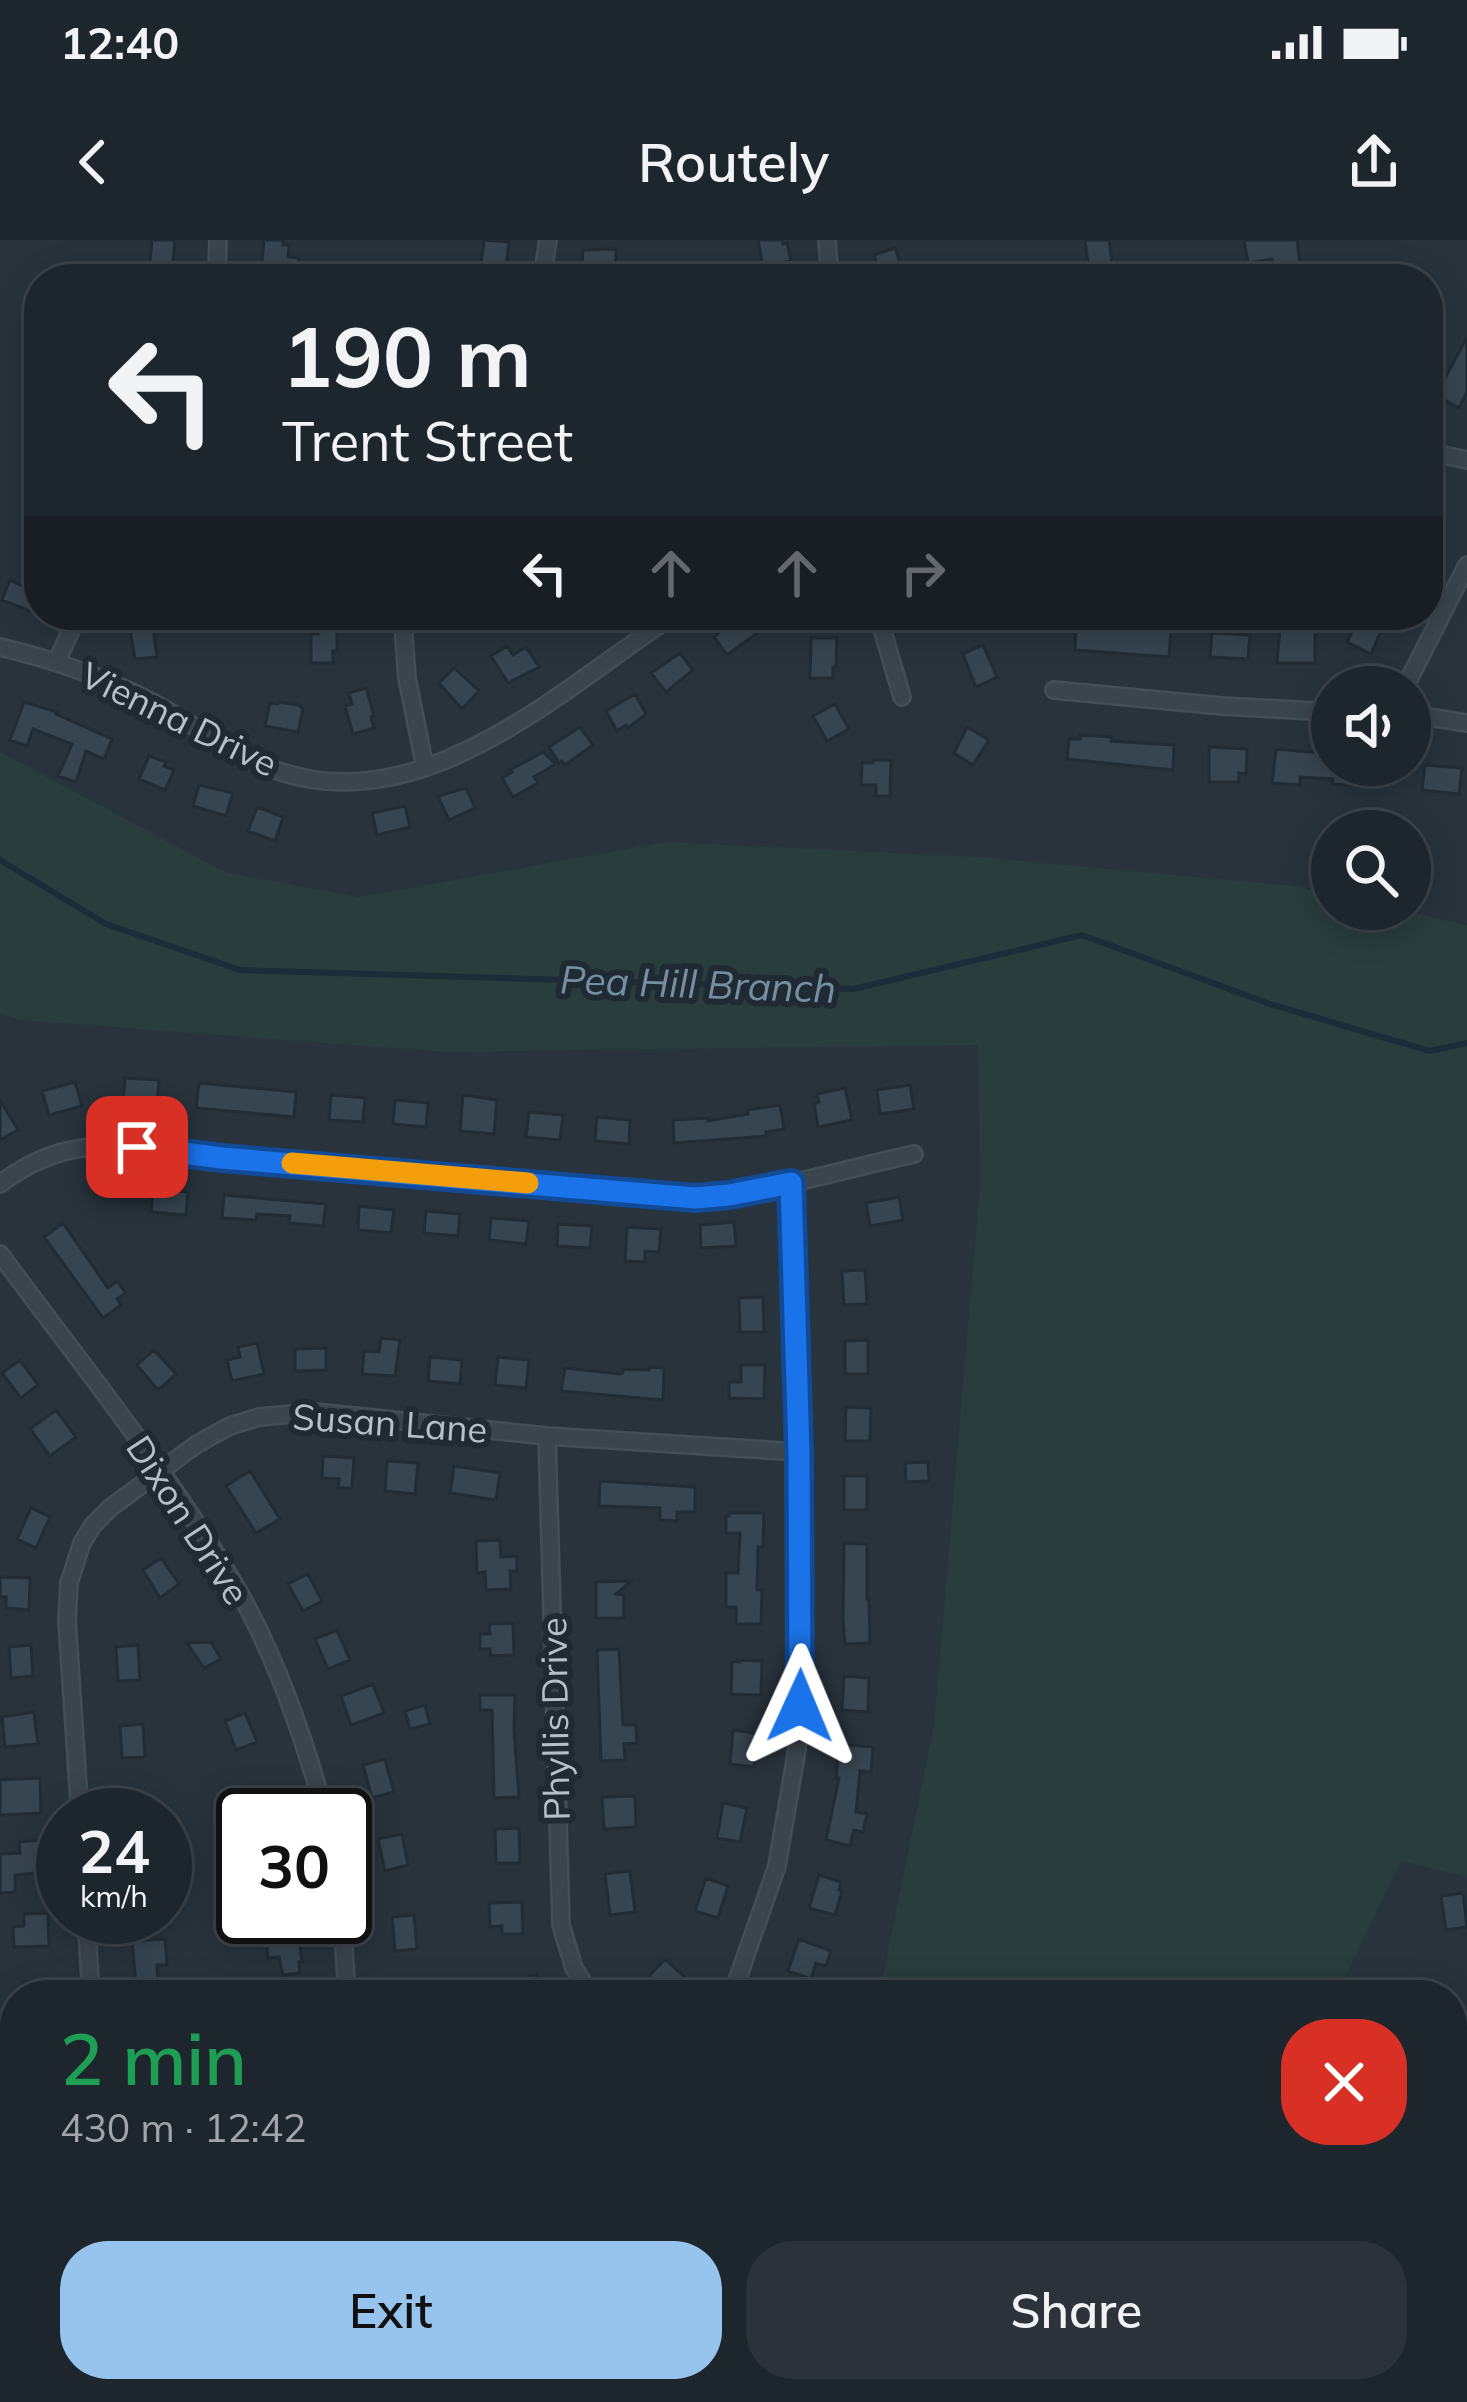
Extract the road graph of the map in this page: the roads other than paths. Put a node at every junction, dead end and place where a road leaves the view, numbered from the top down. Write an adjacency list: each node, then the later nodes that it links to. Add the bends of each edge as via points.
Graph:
1 (1467, 566): 2 (street)
2 (1443, 613)
3 (71, 630): 9 (street)
4 (403, 630): 16 (street)
5 (653, 630): 16 (street, Vienna Drive, via 555,700)
6 (882, 630): 12 (street)
7 (1434, 630): 10 (street)
8 (0, 647): 9 (street, Vienna Drive)
9 (57, 661): 16 (street, Vienna Drive, via 151,701 266,766 332,781)
10 (1416, 666)
11 (1054, 690): 13 (street)
12 (902, 697)
13 (1311, 711)
14 (1431, 717): 15 (street)
15 (1467, 723)
16 (425, 769)
17 (914, 1154): 18 (street)
18 (791, 1183): 19 (street, via 695,1198 85,1147 49,1155); 22 (street)
19 (0, 1184)
20 (0, 1254): 23 (street, Dixon Drive)
21 (547, 1436): 22 (street, Susan Lane); 23 (street, Susan Lane, via 286,1413 230,1426); 30 (street, Phyllis Drive, via 560,1924)
22 (799, 1453): 31 (street, via 802,1652 793,1784 777,1866)
23 (160, 1471): 24 (street, Susan Lane, via 93,1525 70,1583); 25 (street, Dixon Drive, via 260,1635)
24 (78, 1788)
25 (317, 1788)
26 (88, 1944): 28 (street)
27 (343, 1944): 29 (street)
28 (91, 1980)
29 (345, 1980)
30 (582, 1980)
31 (737, 1980)

